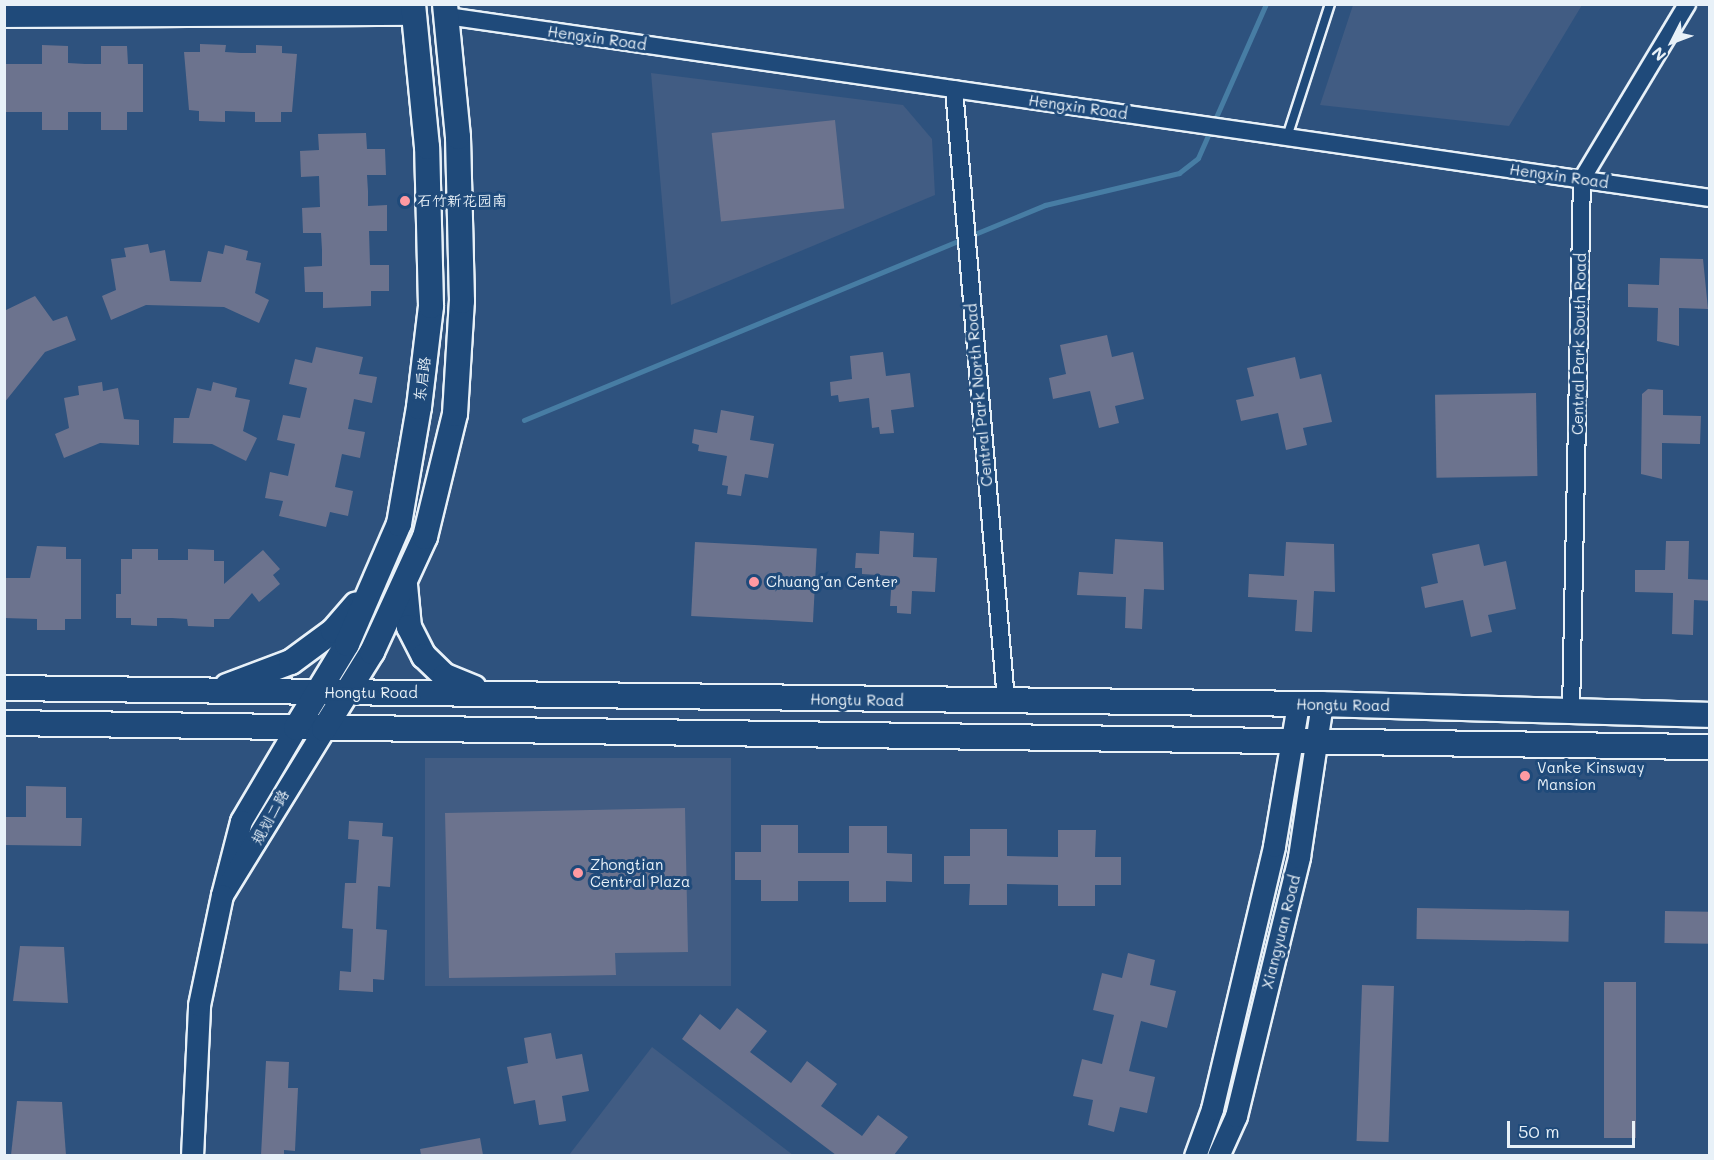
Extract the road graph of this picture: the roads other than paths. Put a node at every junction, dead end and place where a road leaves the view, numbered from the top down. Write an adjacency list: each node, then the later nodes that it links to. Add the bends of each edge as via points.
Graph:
1 (1330, 4): 8 (lane)
2 (1687, 4): 9 (street, Central Park South Road)
3 (413, 9): 4 (street); 12 (main road, 东启路, via 427,147 431,306 399,524)
4 (84, 10): 6 (street)
5 (446, 10): 7 (street, Hengxin Road); 11 (main road, via 458,137 462,301 455,414 425,537)
6 (4, 16)
7 (954, 89): 8 (street, Hengxin Road); 18 (street, Central Park North Road)
8 (1287, 137): 9 (street, Hengxin Road)
9 (1582, 179): 10 (street, Hengxin Road); 20 (street, Central Park South Road)
10 (1710, 198)
11 (405, 579): 16 (main road, 规划二路); 17 (main road, via 409,627 424,656 445,676)
12 (371, 588): 14 (main road, via 333,631 291,662); 15 (main road, 东启路)
13 (4, 688): 14 (main road, Hongtu Road)
14 (207, 692): 15 (main road, Hongtu Road)
15 (318, 693): 16 (main road, Hongtu Road); 23 (main road, 东启路)
16 (346, 693): 17 (main road, Hongtu Road); 24 (main road, 规划二路)
17 (487, 694): 18 (main road, Hongtu Road)
18 (1006, 701): 19 (main road, Hongtu Road)
19 (1310, 704): 20 (main road, Hongtu Road); 25 (street, Xiangyuan Road); 26 (street, Xiangyuan Road)
20 (1571, 712): 21 (main road, Hongtu Road)
21 (1710, 715)
22 (4, 723): 23 (main road, Hongtu Road)
23 (296, 728): 24 (main road, Hongtu Road); 28 (street, 规划二路, via 241,821)
24 (324, 729): 25 (main road, Hongtu Road); 28 (street, 规划二路)
25 (1294, 739): 26 (main road, Hongtu Road); 30 (street, Xiangyuan Road, via 1212,1109)
26 (1318, 739): 27 (main road, Hongtu Road); 31 (street, Xiangyuan Road, via 1297,868 1236,1116)
27 (1710, 747)
28 (222, 895): 29 (street, via 199,1005)
29 (192, 1155)
30 (1195, 1155)
31 (1218, 1155)

